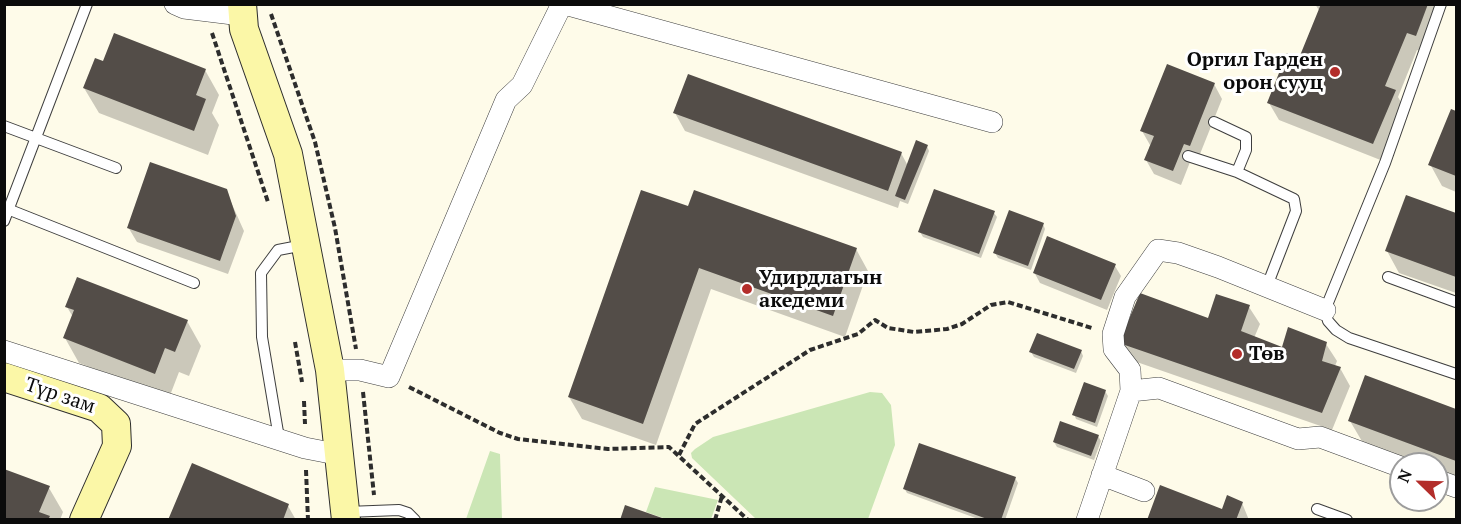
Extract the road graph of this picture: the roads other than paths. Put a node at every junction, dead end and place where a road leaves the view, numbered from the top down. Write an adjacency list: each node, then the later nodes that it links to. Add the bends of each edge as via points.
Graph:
1 (87, 4): 9 (lane)
2 (175, 4): 5 (street)
3 (563, 4): 6 (street); 22 (street, via 522,85 506,100 389,377 360,370)
4 (1441, 4): 20 (lane, via 1385,163)
5 (236, 13): 15 (main road, via 288,154)
6 (992, 122)
7 (1214, 122): 12 (lane, via 1246,137 1246,150)
8 (4, 126): 9 (lane)
9 (36, 139): 11 (lane); 13 (lane)
10 (1188, 156): 12 (lane)
11 (116, 168)
12 (1237, 172): 18 (lane, via 1279,190 1294,199 1296,205)
13 (7, 209): 14 (lane); 17 (lane)
14 (4, 222)
15 (306, 244): 22 (main road); 26 (lane, via 278,250 261,273 262,337)
16 (1388, 277): 19 (lane)
17 (194, 283)
18 (1267, 286): 20 (street); 25 (street, via 1158,250 1125,297 1113,334 1114,349 1130,370)
19 (1456, 302)
20 (1325, 310): 23 (lane, via 1328,321 1349,338)
21 (4, 351): 26 (street)
22 (330, 370): 27 (main road)
23 (1456, 374)
24 (4, 377): 33 (main road, Түр зам, via 99,408 116,424 117,446)
25 (1131, 391): 28 (street, via 1159,388 1298,439 1320,437); 29 (street)
26 (279, 438): 27 (street)
27 (341, 455): 32 (main road)
28 (1389, 462)
29 (1102, 475): 30 (street); 35 (street)
30 (1144, 491)
31 (1317, 509): 36 (lane)
32 (347, 516): 34 (lane, via 399,510)
33 (84, 519)
34 (415, 519)
35 (1087, 519)
36 (1347, 519)

